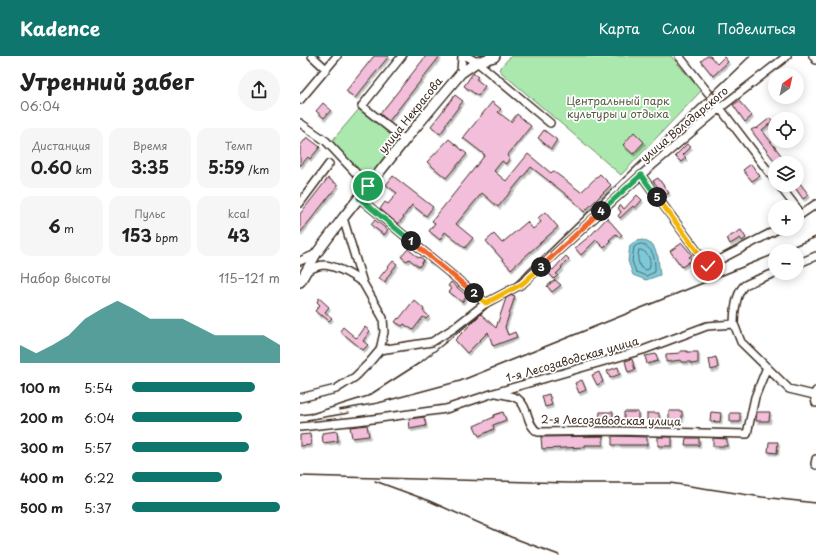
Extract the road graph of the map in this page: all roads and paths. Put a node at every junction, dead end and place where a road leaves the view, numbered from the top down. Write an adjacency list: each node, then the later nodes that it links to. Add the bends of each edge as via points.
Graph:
1 (312, 56): 12 (street)
2 (337, 56): 12 (street)
3 (402, 56): 18 (street, via 362,106)
4 (462, 56): 13 (street)
5 (466, 56): 11 (street)
6 (495, 56): 11 (main road, улица Некрасова)
7 (679, 56): 15 (street)
8 (787, 56): 15 (street, улица Володарского)
9 (813, 56): 10 (street)
10 (816, 60)
11 (477, 62): 13 (main road, улица Некрасова); 17 (street)
12 (326, 69): 14 (street)
13 (461, 73): 18 (main road, улица Некрасова)
14 (300, 100)
15 (720, 108): 20 (street); 21 (street, улица Володарского)
16 (300, 123): 22 (street, via 326,141)
17 (550, 123)
18 (405, 140): 22 (main road, улица Некрасова)
19 (329, 164): 24 (street)
20 (768, 171)
21 (641, 175): 33 (street); 39 (street, улица Володарского, via 522,284)
22 (368, 186): 23 (main road, улица Некрасова)
23 (359, 198): 27 (main road, улица Некрасова); 39 (street)
24 (300, 203)
25 (816, 204): 26 (street)
26 (804, 210)
27 (343, 218): 29 (main road, улица Некрасова); 38 (street)
28 (768, 234): 33 (street)
29 (316, 254): 31 (street); 34 (main road, улица Некрасова)
30 (816, 256): 32 (street)
31 (300, 261)
32 (804, 261)
33 (708, 266): 35 (street)
34 (306, 271): 37 (main road, улица Некрасова); 38 (street, via 324,265 334,267)
35 (713, 272)
36 (768, 276): 40 (street, via 744,286 738,295)
37 (300, 282)
38 (363, 283): 41 (street, via 383,318 384,332)
39 (486, 303): 41 (street, улица Володарского, via 432,342)
40 (734, 324): 42 (street, via 741,342); 43 (street, 1-я Лесозаводская улица, via 707,326 644,350)
41 (380, 350): 45 (street, via 355,377 336,389)
42 (767, 367): 43 (street, 2-я Лесозаводская улица, via 755,397 748,434 538,432 532,427 520,400); 44 (street, via 789,389)
43 (494, 393): 47 (street, 1-я Лесозаводская улица, via 446,409)
44 (815, 393): 46 (street)
45 (300, 398)
46 (816, 403)
47 (300, 428)
48 (816, 459): 49 (street)
49 (816, 465)

